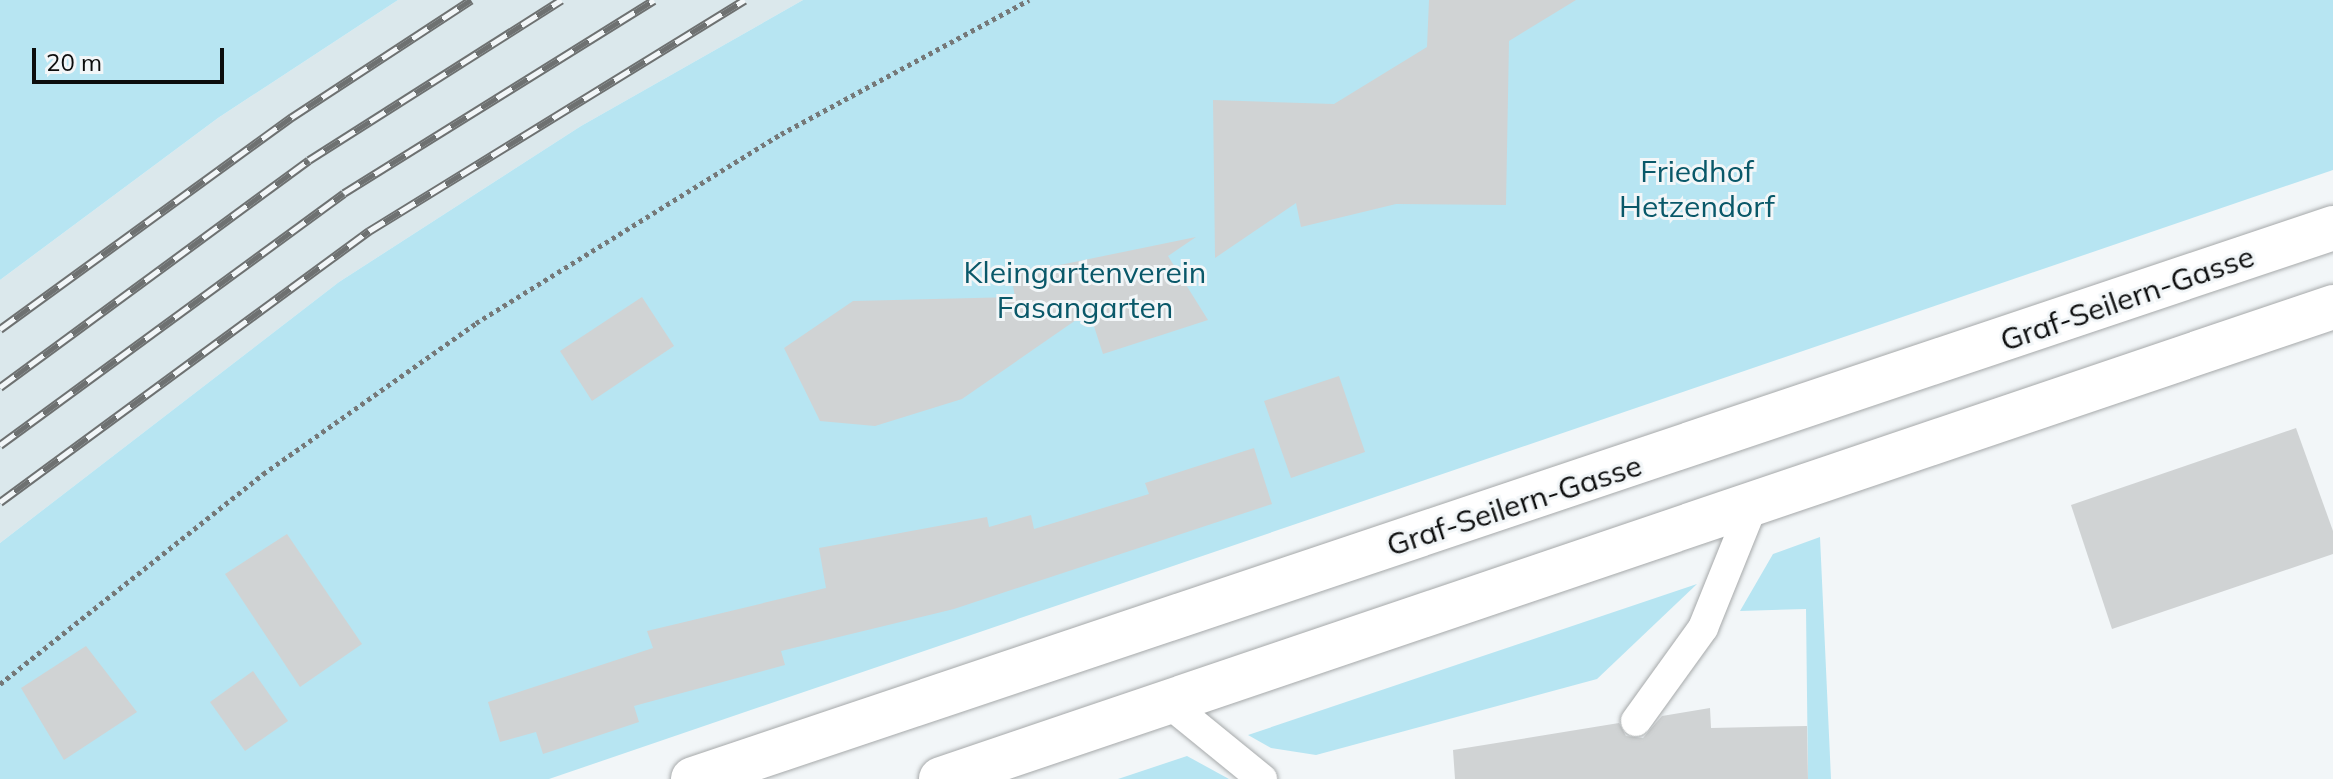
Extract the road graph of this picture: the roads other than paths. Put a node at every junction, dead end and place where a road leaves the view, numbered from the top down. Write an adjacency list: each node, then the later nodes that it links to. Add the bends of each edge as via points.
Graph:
1 (2333, 228): 6 (main road, Graf-Seilern-Gasse)
2 (2333, 307): 3 (main road)
3 (1752, 507): 4 (main road); 5 (lane, via 1703,628)
4 (1170, 704): 7 (main road); 8 (lane)
5 (1636, 721)
6 (693, 779)
7 (941, 779)
8 (1262, 779)

